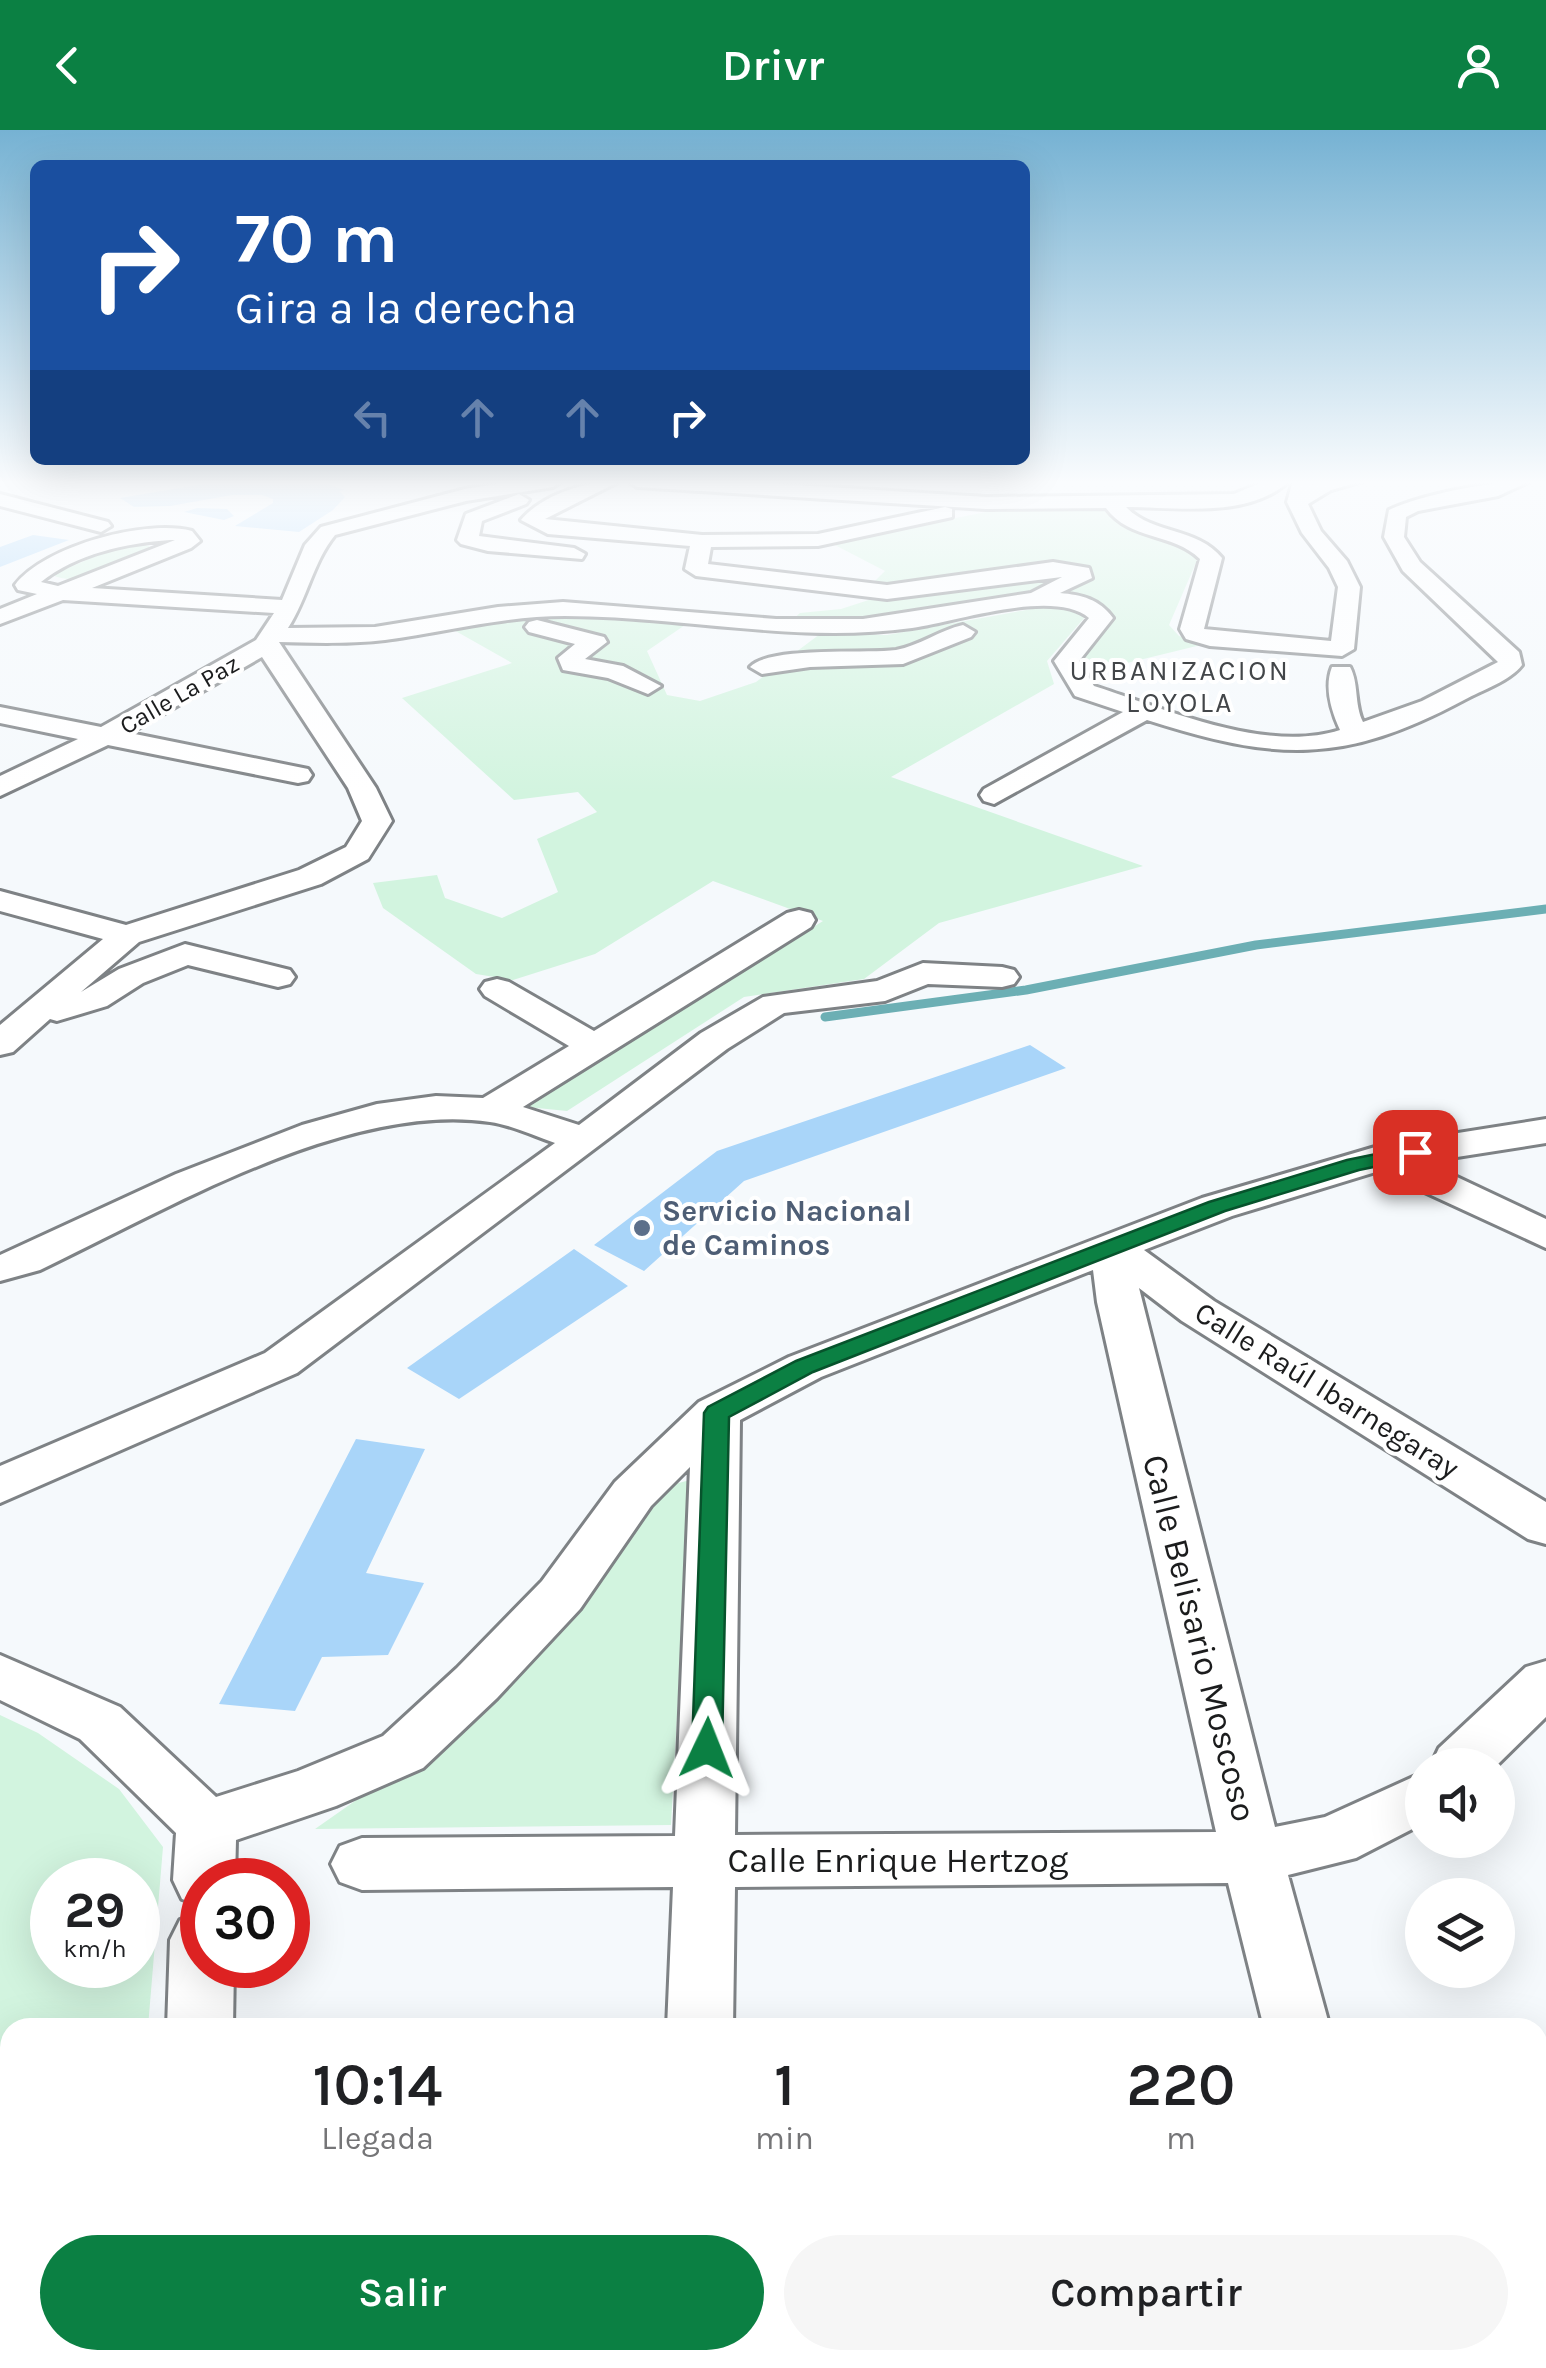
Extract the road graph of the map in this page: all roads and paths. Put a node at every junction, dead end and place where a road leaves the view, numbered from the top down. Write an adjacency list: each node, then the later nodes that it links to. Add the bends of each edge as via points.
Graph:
1 (28, 585): 10 (street)
2 (77, 585): 10 (street)
3 (300, 585): 13 (street, Calle La Paz)
4 (813, 585): 5 (street, via 887,592)
5 (934, 585)
6 (1056, 585): 11 (street)
7 (1204, 585): 8 (street, via 1194,634 1342,649)
8 (1347, 585)
9 (1432, 585): 22 (street, via 1510,665 1432,707)
10 (58, 593): 13 (street); 14 (street)
11 (1039, 600): 12 (street); 20 (street, via 1075,602 1099,612 1102,618 1066,661 1074,679 1084,690)
12 (1010, 602): 15 (street, via 872,627 569,609); 17 (street, via 956,636 903,657)
13 (290, 607): 16 (street, Calle La Paz)
14 (0, 617)
15 (472, 617): 16 (street, via 374,634); 19 (street, via 585,636 594,646 570,658 572,665 614,671)
16 (266, 640): 23 (street, Calle La Paz); 29 (street, via 376,821 357,852 310,878)
17 (762, 667)
18 (1341, 672): 22 (street, via 1343,708)
19 (648, 686)
20 (1146, 710): 22 (street, via 1283,746 1340,742); 26 (street)
21 (0, 715): 23 (street)
22 (1355, 734)
23 (105, 736): 24 (street); 25 (street, Calle La Paz)
24 (298, 776)
25 (0, 787)
26 (994, 795)
27 (0, 901): 29 (street)
28 (799, 920): 35 (street)
29 (127, 936): 33 (street)
30 (278, 977): 33 (street, via 185,954 96,998)
31 (1002, 977): 38 (street, via 922,973 885,991 776,1004 714,1041)
32 (497, 989): 35 (street)
33 (32, 1017): 34 (street)
34 (0, 1044)
35 (595, 1046): 36 (street)
36 (490, 1110): 38 (street); 42 (street, via 431,1108 342,1124)
37 (1546, 1131): 39 (street)
38 (585, 1140): 44 (street, via 281,1363)
39 (1382, 1158): 40 (street); 41 (street, via 1217,1206)
40 (1546, 1235)
41 (1112, 1247): 43 (street, via 805,1367); 45 (street, Calle Raúl Ibarnegaray, via 1198,1311); 51 (street, Calle Belisario Moscoso, via 1119,1302)
42 (0, 1268)
43 (716, 1413): 50 (street, via 633,1494 561,1595 403,1752 315,1789); 52 (street)
44 (0, 1486)
45 (1546, 1526)
46 (0, 1676): 50 (street, via 100,1723)
47 (1546, 1682): 48 (street)
48 (1478, 1748)
49 (1405, 1805): 51 (street, Calle Enrique Hertzog, via 1335,1840)
50 (205, 1852)
51 (1252, 1857): 52 (street, Calle Enrique Hertzog); 57 (street, Calle Belisario Moscoso)
52 (704, 1860): 53 (street, Calle Enrique Hertzog); 56 (street)
53 (362, 1864)
54 (201, 1988): 55 (street)
55 (200, 2018)
56 (700, 2018)
57 (1295, 2018)

